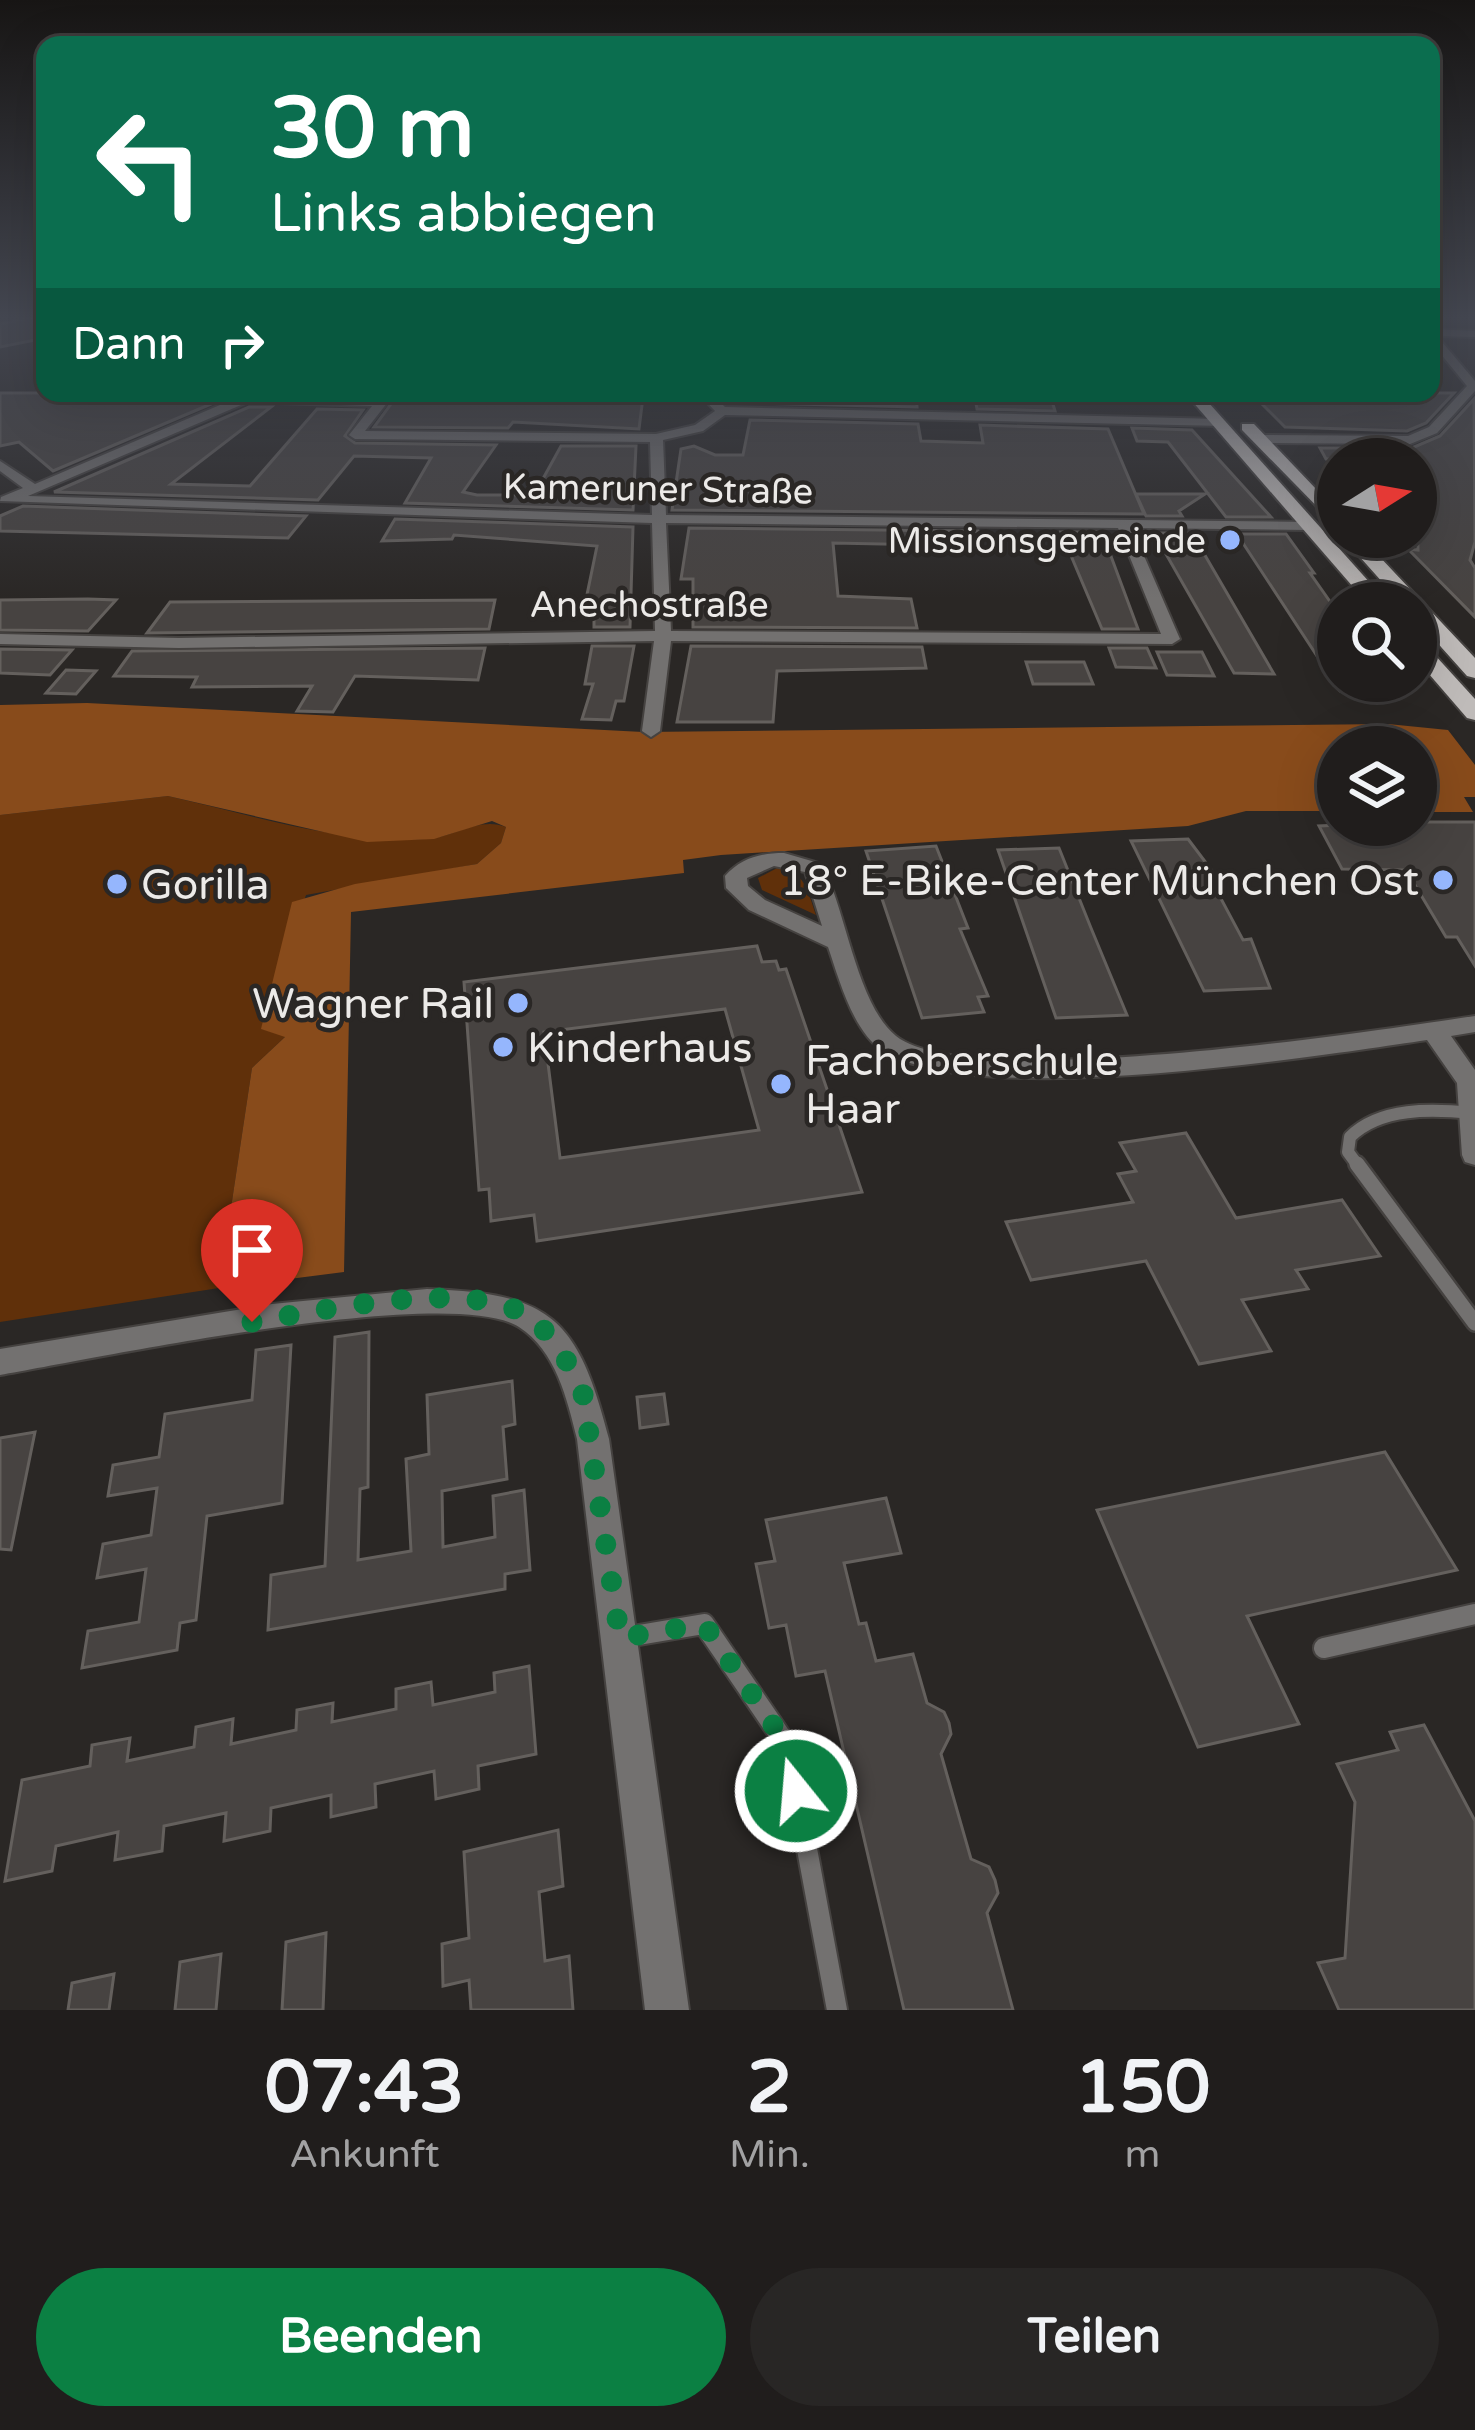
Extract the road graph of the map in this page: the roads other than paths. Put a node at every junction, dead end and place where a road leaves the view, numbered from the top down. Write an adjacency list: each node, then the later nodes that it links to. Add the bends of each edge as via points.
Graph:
1 (212, 412): 12 (street)
2 (374, 412): 9 (street, via 355,435)
3 (721, 412): 9 (street, via 699,428)
4 (753, 412): 8 (street)
5 (1208, 412): 8 (main road)
6 (1235, 412): 10 (main road)
7 (1448, 412): 10 (street, via 1424,436)
8 (1219, 424): 17 (main road)
9 (656, 438): 15 (street)
10 (1260, 439): 13 (main road)
11 (0, 465): 12 (street)
12 (33, 489): 14 (street)
13 (1317, 500)
14 (3, 501): 15 (street, Kameruner Straße)
15 (655, 519): 16 (street, Kameruner Straße); 22 (street)
16 (1123, 524): 17 (street, Kameruner Straße); 22 (street, Anechostraße, via 1172,639)
17 (1309, 526): 19 (main road)
18 (1370, 558): 20 (main road)
19 (1359, 582)
20 (1393, 582)
21 (1437, 630): 25 (main road)
22 (663, 636): 23 (street, Anechostraße); 27 (street)
23 (0, 639)
24 (1437, 668): 26 (main road)
25 (1475, 671)
26 (1471, 704)
27 (651, 730)
28 (843, 946): 28 (street, via 814,869 770,860 736,876 737,888 757,905); 30 (street, via 875,1030 894,1049 978,1070 1069,1070)
29 (1475, 1024): 30 (street)
30 (1434, 1030): 31 (street, via 1470,1082)
31 (1473, 1114): 32 (street); 33 (lane, via 1365,1123 1349,1137 1348,1152)
32 (1475, 1155)
33 (1475, 1323)
34 (0, 1361): 36 (street, via 388,1300 522,1312 572,1367 583,1394)
35 (1475, 1614): 37 (lane)
36 (620, 1638): 38 (street); 39 (lane, via 704,1624 788,1747)
37 (1324, 1648)
38 (667, 2010)
39 (837, 2010)

